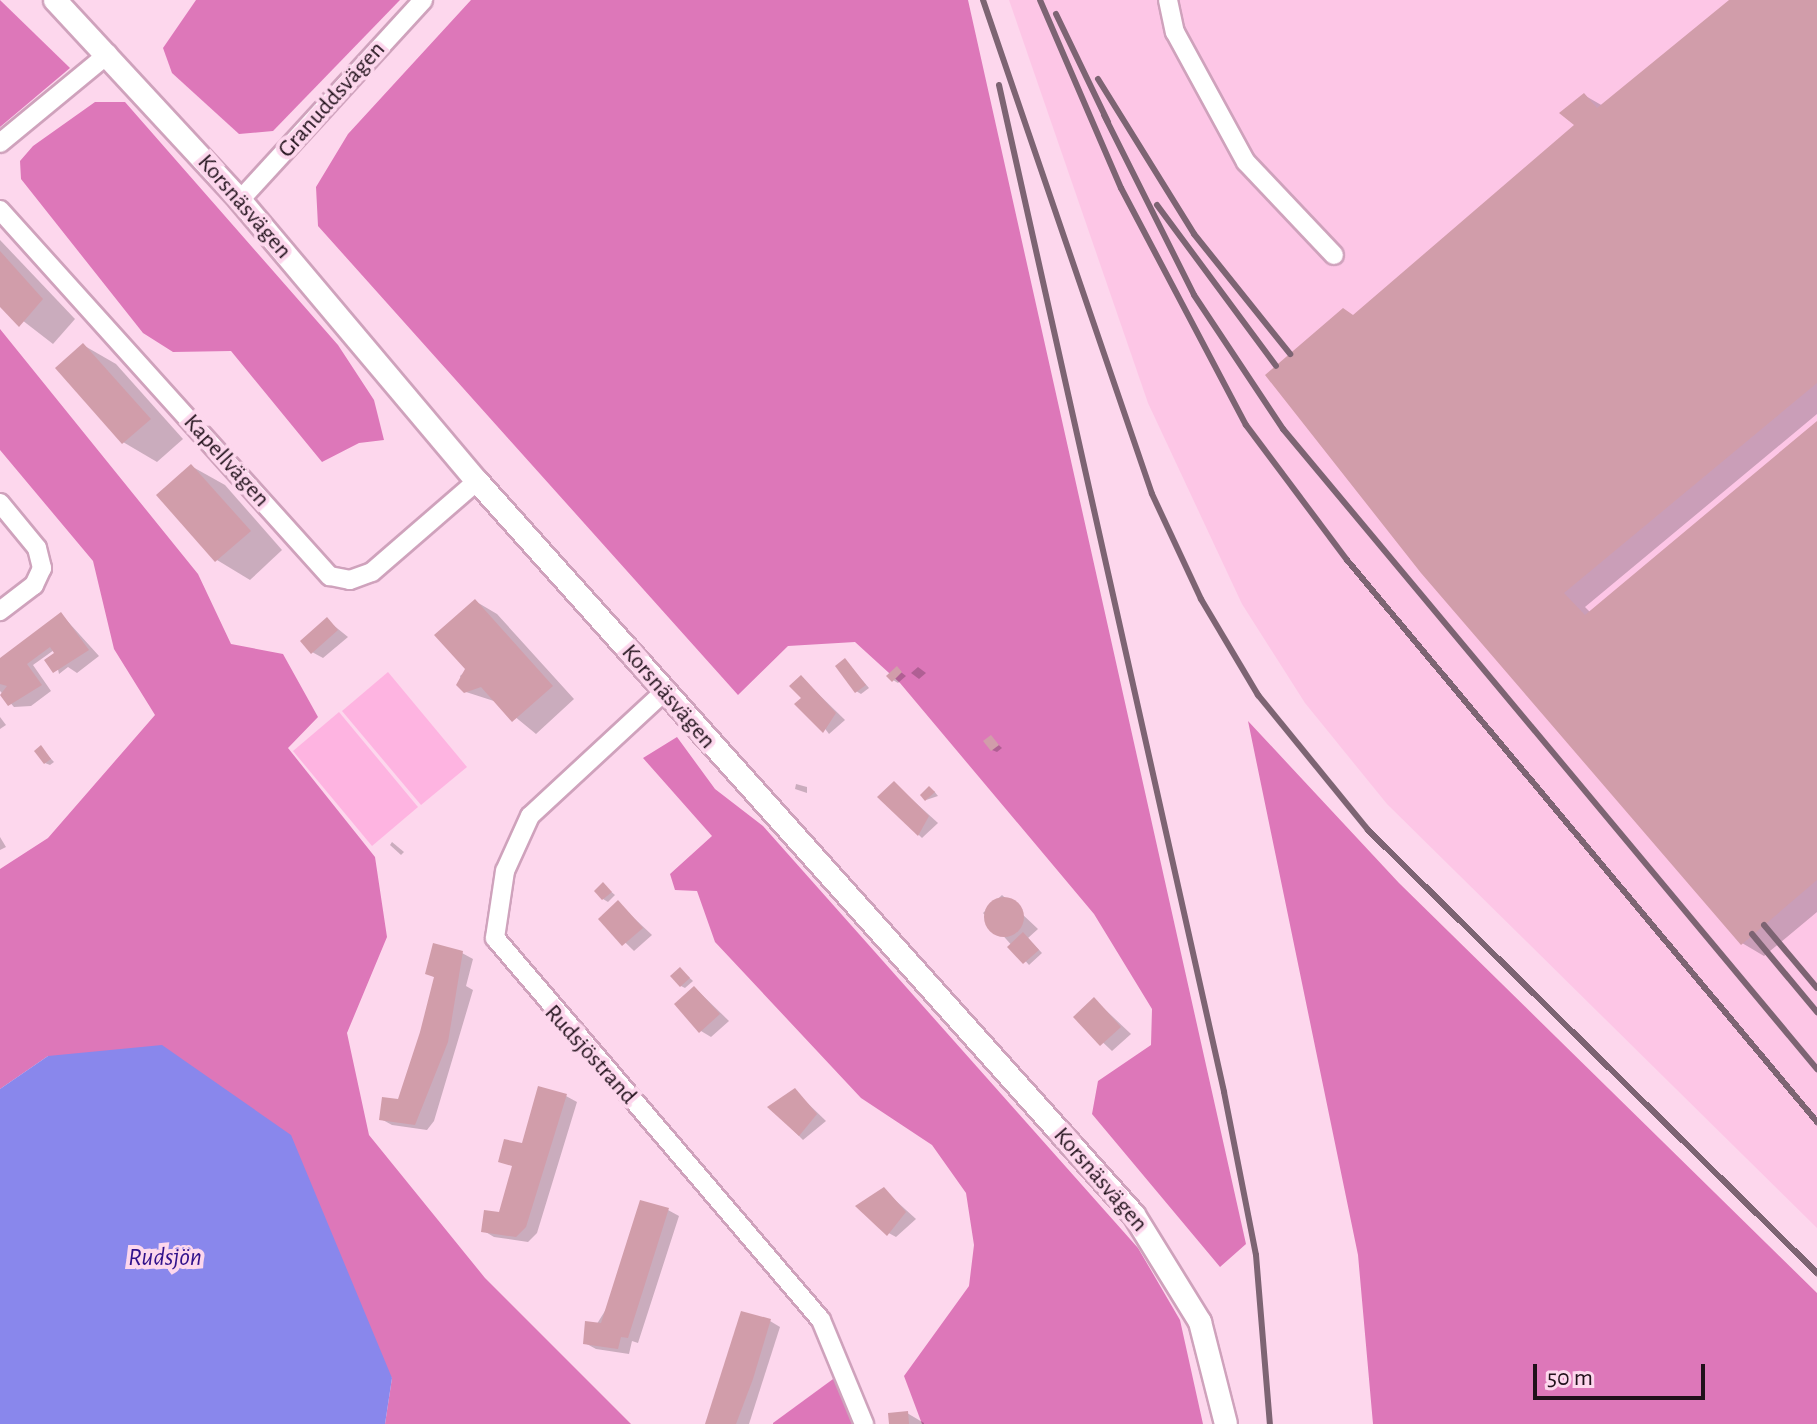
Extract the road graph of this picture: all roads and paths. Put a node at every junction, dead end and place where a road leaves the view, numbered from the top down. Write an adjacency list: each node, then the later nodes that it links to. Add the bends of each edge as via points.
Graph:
1 (55, 0): 4 (street, Korsnäsvägen)
2 (423, 0): 6 (street, Granuddsvägen)
3 (1168, 0): 8 (street, via 1175,32 1246,162)
4 (108, 54): 5 (street); 6 (street, Korsnäsvägen)
5 (0, 143)
6 (240, 200): 9 (street, Korsnäsvägen)
7 (0, 210): 9 (street, Kapellvägen, via 330,576 350,580 372,572)
8 (1334, 255)
9 (477, 481): 12 (street, Korsnäsvägen)
10 (0, 503): 11 (street, via 37,548 42,568 34,585)
11 (0, 611)
12 (665, 691): 13 (street, Rudsjöstrand, via 530,816 505,871 495,938 821,1320); 14 (street, Korsnäsvägen, via 1134,1215 1200,1322)
13 (864, 1424)
14 (1226, 1424)

